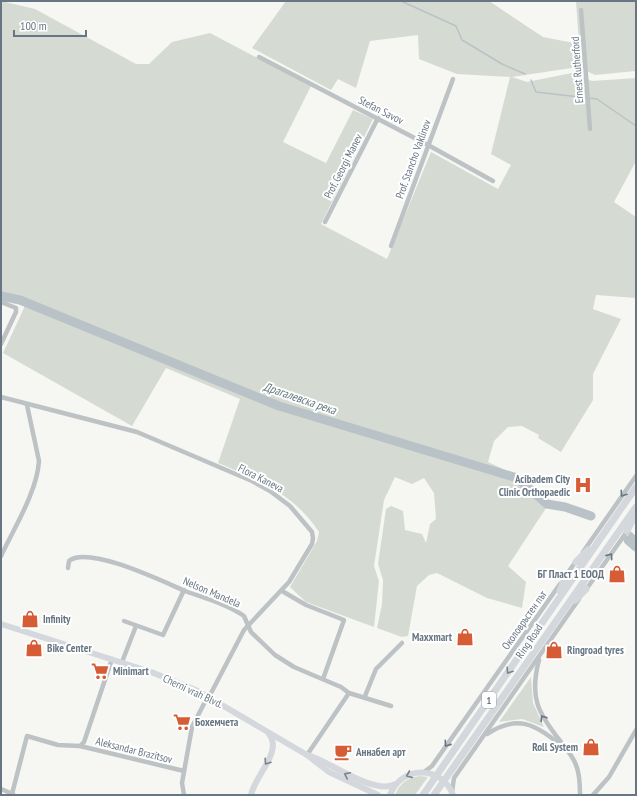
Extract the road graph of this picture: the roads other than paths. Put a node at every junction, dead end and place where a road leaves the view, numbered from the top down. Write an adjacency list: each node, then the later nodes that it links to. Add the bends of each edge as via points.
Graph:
1 (581, 10): 5 (street, Ernest Rutherford)
2 (259, 57): 4 (street, Stefan Savov)
3 (453, 78): 6 (street, Prof. Stancho Vaklinov)
4 (378, 118): 6 (street, Stefan Savov); 8 (street, Prof. Georgi Manev)
5 (590, 129)
6 (428, 145): 7 (street, Stefan Savov); 9 (street, Prof. Stancho Vaklinov)
7 (492, 181)
8 (325, 222)
9 (391, 246)
10 (1, 302): 11 (street, via 16,308 16,312)
11 (1, 344)
12 (1, 397): 13 (street, Flora Kaneva)
13 (27, 405): 22 (street, via 39,469); 28 (street, Flora Kaneva, via 137,432 252,481 282,498 313,536 312,544)
14 (636, 476): 23 (street, Околовръстен път, one-way to 23)
15 (636, 487): 20 (highway, Ring Road / 1)
16 (636, 507): 30 (highway, Ring Road / 1)
17 (636, 513): 19 (highway)
18 (636, 519): 19 (street)
19 (627, 531): 21 (street); 26 (street, one-way to 19)
20 (600, 539): 23 (highway); 29 (highway, Ring Road / 1)
21 (636, 539)
22 (1, 556)
23 (576, 562): 25 (street, Околовръстен път)
24 (68, 568): 27 (street, Nelson Mandela, via 70,560 86,557 108,561)
25 (566, 576): 29 (highway); 51 (street, Околовръстен път, one-way to 51)
26 (586, 589): 30 (highway); 36 (street)
27 (184, 590): 33 (street, Nelson Mandela, via 240,613); 34 (street, via 163,635)
28 (282, 591): 33 (street, Flora Kaneva); 39 (street, via 306,605 344,620)
29 (554, 604): 60 (highway, Ring Road / 1, one-way to 60)
30 (562, 613): 61 (highway, Ring Road / 1)
31 (124, 621): 34 (street)
32 (1, 624): 37 (main road, Cherni vrah Blvd.)
33 (248, 624): 39 (street, Nelson Mandela, via 251,632 283,660 306,673); 41 (street, Flora Kaneva)
34 (136, 626): 38 (street)
35 (402, 642): 42 (street, via 376,669)
36 (540, 658): 46 (street); 48 (street, one-way to 36, via 545,721 537,705 535,686)
37 (112, 659): 38 (main road, Cherni vrah Blvd.); 47 (street, via 87,736)
38 (122, 662): 41 (main road, Cherni vrah Blvd.)
39 (323, 678): 40 (street, Nelson Mandela)
40 (349, 693): 42 (street, Nelson Mandela); 49 (street)
41 (208, 696): 44 (main road, Cherni vrah Blvd.); 50 (street, Flora Kaneva, via 192,727)
42 (365, 696): 43 (street, Nelson Mandela)
43 (391, 706)
44 (265, 730): 49 (main road, Cherni vrah Blvd.); 57 (main road, one-way to 57, via 274,742 274,750 259,774)
45 (635, 733): 63 (street, via 609,777)
46 (484, 735): 48 (street, via 506,724 522,723 538,727); 55 (street, via 454,778)
47 (80, 746): 50 (street, Aleksandar Brazitsov); 54 (street, Aleksandar Brazitsov, via 63,745 28,736)
48 (567, 750): 62 (street, via 577,765)
49 (307, 755): 52 (main road, Cherni vrah Blvd., one-way to 49, via 388,788 377,788); 58 (main road, Cherni vrah Blvd., via 313,762 334,775)
50 (184, 771): 56 (street, Flora Kaneva)
51 (427, 772): 52 (main road, one-way to 52, via 408,774); 55 (main road, via 442,779)
52 (396, 784): 59 (main road)
53 (1, 789): 54 (street)
54 (13, 794)
55 (452, 794)
56 (184, 795)
57 (251, 795)
58 (378, 795)
59 (390, 795)
60 (422, 795)
61 (434, 795)
62 (580, 795)
63 (593, 795)

